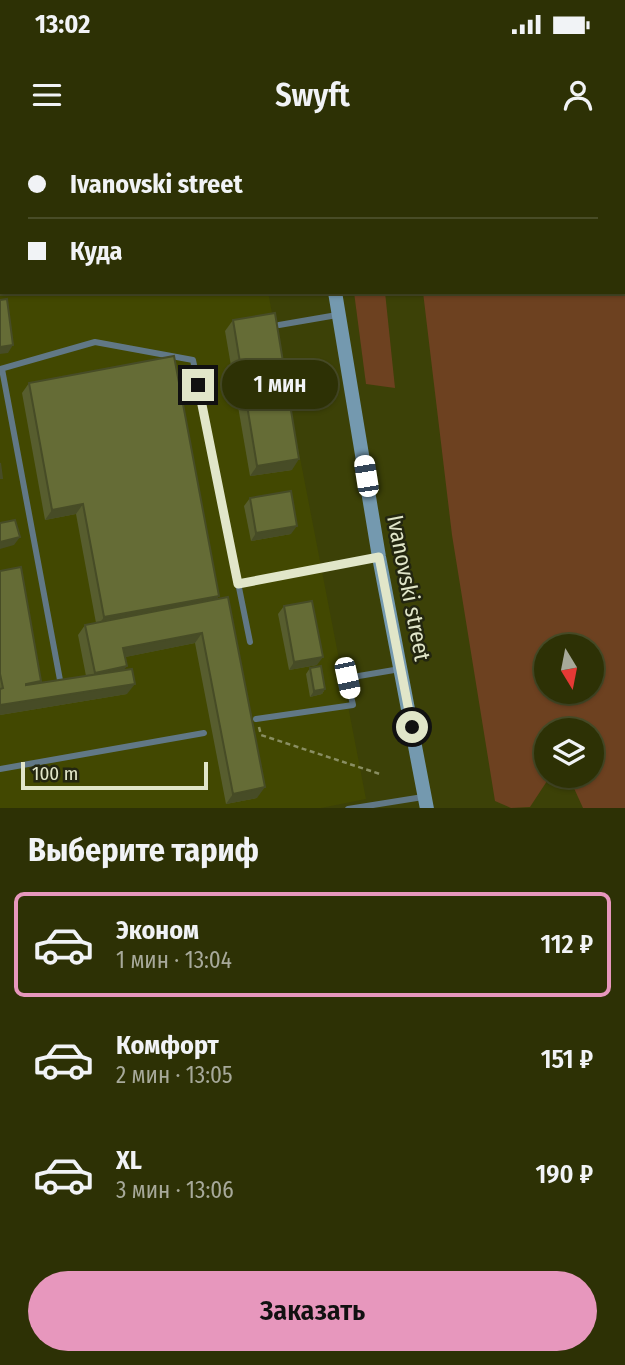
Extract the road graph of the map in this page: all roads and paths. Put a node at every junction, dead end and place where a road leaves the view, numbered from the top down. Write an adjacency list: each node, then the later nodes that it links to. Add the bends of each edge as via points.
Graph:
1 (335, 294): 2 (main road, Ivanovski street)
2 (339, 314): 3 (lane); 5 (main road, Ivanovski street)
3 (279, 325)
4 (1, 369): 6 (lane, via 95,342 193,360); 9 (lane)
5 (379, 557): 6 (lane); 8 (main road, Ivanovski street)
6 (238, 584): 7 (lane)
7 (250, 642)
8 (402, 669): 10 (lane, via 347,678 353,705); 14 (main road, Ivanovski street)
9 (60, 680)
10 (257, 719): 13 (path, via 261,734)
11 (204, 733): 12 (lane)
12 (0, 769)
13 (380, 774)
14 (426, 802): 15 (lane)
15 (348, 808)

